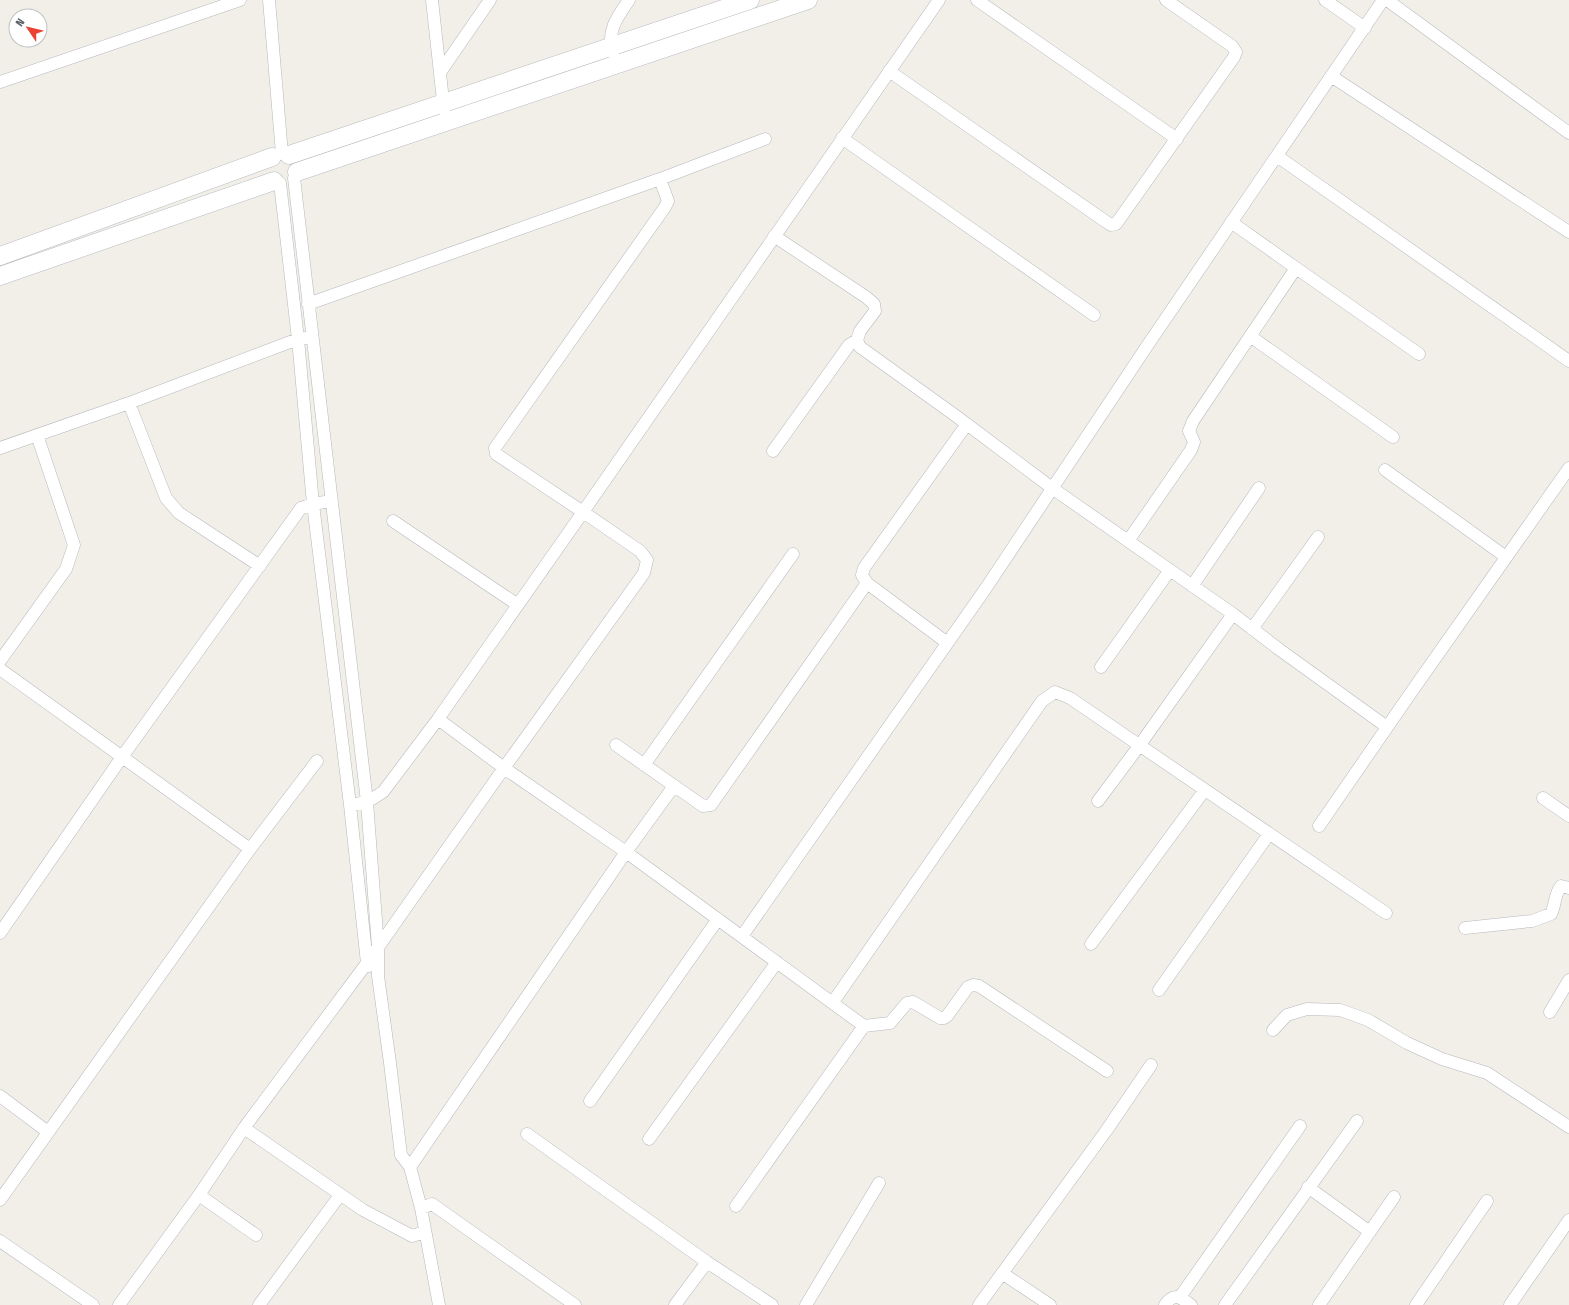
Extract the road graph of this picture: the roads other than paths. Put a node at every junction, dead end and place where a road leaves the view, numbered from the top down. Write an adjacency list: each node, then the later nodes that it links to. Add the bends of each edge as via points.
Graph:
1 (240, 0): 20 (street)
2 (269, 0): 27 (street)
3 (432, 0): 18 (street)
4 (490, 0): 18 (street)
5 (629, 0): 15 (street, via 612,26)
6 (750, 0): 15 (street)
7 (808, 0): 16 (street)
8 (939, 0): 17 (street)
9 (977, 0): 26 (street)
10 (1166, 0): 26 (street, via 1232,46 1236,52)
11 (1325, 0): 14 (street)
12 (1383, 0): 14 (street)
13 (1387, 0): 23 (street)
14 (1365, 28): 19 (street)
15 (611, 46): 16 (street); 21 (street)
16 (617, 64): 22 (street)
17 (889, 70): 24 (street); 26 (street, via 1111,225 1121,219)
18 (441, 71): 21 (street)
19 (1332, 76): 28 (street); 32 (street)
20 (0, 82)
21 (443, 103): 22 (street); 27 (street)
22 (445, 122): 29 (street)
23 (1569, 132)
24 (842, 138): 33 (street); 38 (street)
25 (765, 139): 30 (street)
26 (1177, 139)
27 (281, 155): 29 (street, via 296,162); 29 (street, via 268,165 268,174); 34 (street)
28 (1277, 156): 31 (street); 44 (street)
29 (286, 178): 36 (street); 37 (street); 41 (street)
30 (660, 179): 37 (street); 57 (street, via 668,201 665,207 495,448 496,454)
31 (1231, 222): 35 (street); 53 (street)
32 (1569, 232)
33 (774, 236): 42 (street, via 874,304 875,311 860,331); 57 (street)
34 (0, 256)
35 (1296, 268): 39 (street); 43 (street)
36 (0, 276)
37 (308, 304): 40 (street)
38 (1094, 315)
39 (1250, 336): 48 (street); 60 (street, via 1193,421 1189,431 1194,442 1191,450)
40 (312, 337): 41 (street); 55 (street)
41 (298, 339): 45 (street); 56 (street)
42 (857, 340): 46 (street, via 860,347); 50 (street, via 849,345)
43 (1419, 354)
44 (1569, 361)
45 (129, 402): 47 (street); 63 (street, via 166,498 178,513)
46 (967, 424): 53 (street); 65 (street, via 864,568 862,575)
47 (37, 435): 49 (street); 71 (street, via 74,545 66,569)
48 (1394, 437)
49 (0, 448)
50 (773, 451)
51 (1569, 468): 62 (street)
52 (1385, 470): 62 (street)
53 (1052, 488): 60 (street); 98 (street, via 986,588)
54 (1259, 488): 66 (street)
55 (331, 501): 56 (street); 86 (street)
56 (313, 504): 63 (street, via 302,508); 87 (street)
57 (583, 512): 67 (street); 81 (street, via 640,551 647,560 644,573)
58 (393, 521): 67 (street)
59 (1318, 537): 69 (street)
60 (1128, 541): 64 (street)
61 (793, 554): 80 (street)
62 (1506, 557): 75 (street)
63 (260, 566): 78 (street)
64 (1170, 570): 66 (street); 72 (street)
65 (867, 583): 70 (street); 82 (street, via 711,805 702,806)
66 (1192, 586): 68 (street)
67 (518, 605): 74 (street)
68 (1233, 614): 69 (street); 77 (street)
69 (1252, 629): 75 (street)
70 (942, 639)
71 (0, 661)
72 (1101, 667)
73 (0, 669): 78 (street)
74 (438, 719): 81 (street); 86 (street, via 383,792)
75 (1387, 727): 89 (street)
76 (616, 746): 80 (street)
77 (1139, 746): 83 (street); 85 (street); 106 (street, via 1070,698 1055,692 1042,701)
78 (122, 757): 91 (street); 97 (street)
79 (317, 761): 91 (street)
80 (644, 765): 82 (street)
81 (504, 768): 92 (street); 100 (street)
82 (674, 786): 92 (street)
83 (1204, 791): 90 (street); 99 (street)
84 (1543, 798): 88 (street)
85 (1098, 801)
86 (367, 802): 87 (street); 100 (street)
87 (350, 805): 102 (street)
88 (1569, 816)
89 (1319, 826)
90 (1269, 834): 94 (street); 105 (street)
91 (250, 849): 118 (street)
92 (626, 852): 95 (street); 121 (street)
93 (1569, 888): 96 (street, via 1561,886 1556,893 1555,904 1550,914 1532,920)
94 (1386, 913)
95 (718, 919): 98 (street); 113 (street)
96 (1465, 928)
97 (0, 933)
98 (742, 936): 101 (street)
99 (1091, 944)
100 (378, 947): 102 (street); 103 (street)
101 (777, 962): 106 (street); 120 (street)
102 (367, 963): 103 (street); 117 (street)
103 (378, 976): 121 (street, via 401,1155)
104 (1569, 980): 107 (street)
105 (1159, 990)
106 (833, 1002): 108 (street)
107 (1550, 1012)
108 (864, 1026): 111 (street, via 890,1023 910,1002 944,1018 968,987 973,985); 129 (street)
109 (1273, 1030): 116 (street, via 1287,1015 1307,1009 1340,1010 1368,1020 1407,1043 1442,1059 1487,1073)
110 (1151, 1065): 137 (street)
111 (1107, 1071)
112 (0, 1096): 118 (street)
113 (590, 1101)
114 (1357, 1121): 123 (street)
115 (1300, 1126): 138 (street)
116 (1569, 1127)
117 (244, 1128): 124 (street); 125 (street)
118 (48, 1132): 127 (street)
119 (527, 1134): 136 (street)
120 (649, 1139)
121 (410, 1166): 130 (street)
122 (879, 1183): 147 (street)
123 (1308, 1187): 133 (street); 152 (street)
124 (199, 1195): 134 (street); 141 (street)
125 (340, 1195): 132 (street, via 412,1236); 142 (street)
126 (1394, 1197): 133 (street)
127 (0, 1200)
128 (1487, 1201): 154 (street)
129 (736, 1206)
130 (421, 1208): 132 (street); 139 (street, via 432,1204)
131 (1569, 1220): 155 (street)
132 (425, 1232): 143 (street)
133 (1370, 1232): 153 (street)
134 (256, 1235)
135 (0, 1241): 140 (street)
136 (707, 1262): 145 (street); 146 (street)
137 (1002, 1273): 148 (street); 149 (street)
138 (1180, 1297): 150 (street, via 1168,1300); 151 (street)
139 (561, 1301): 144 (street)
140 (93, 1305)
141 (119, 1305)
142 (259, 1305)
143 (439, 1305)
144 (576, 1305)
145 (675, 1305)
146 (772, 1305)
147 (806, 1305)
148 (979, 1305)
149 (1050, 1305)
150 (1165, 1305)
151 (1191, 1305)
152 (1225, 1305)
153 (1319, 1305)
154 (1416, 1305)
155 (1510, 1305)

